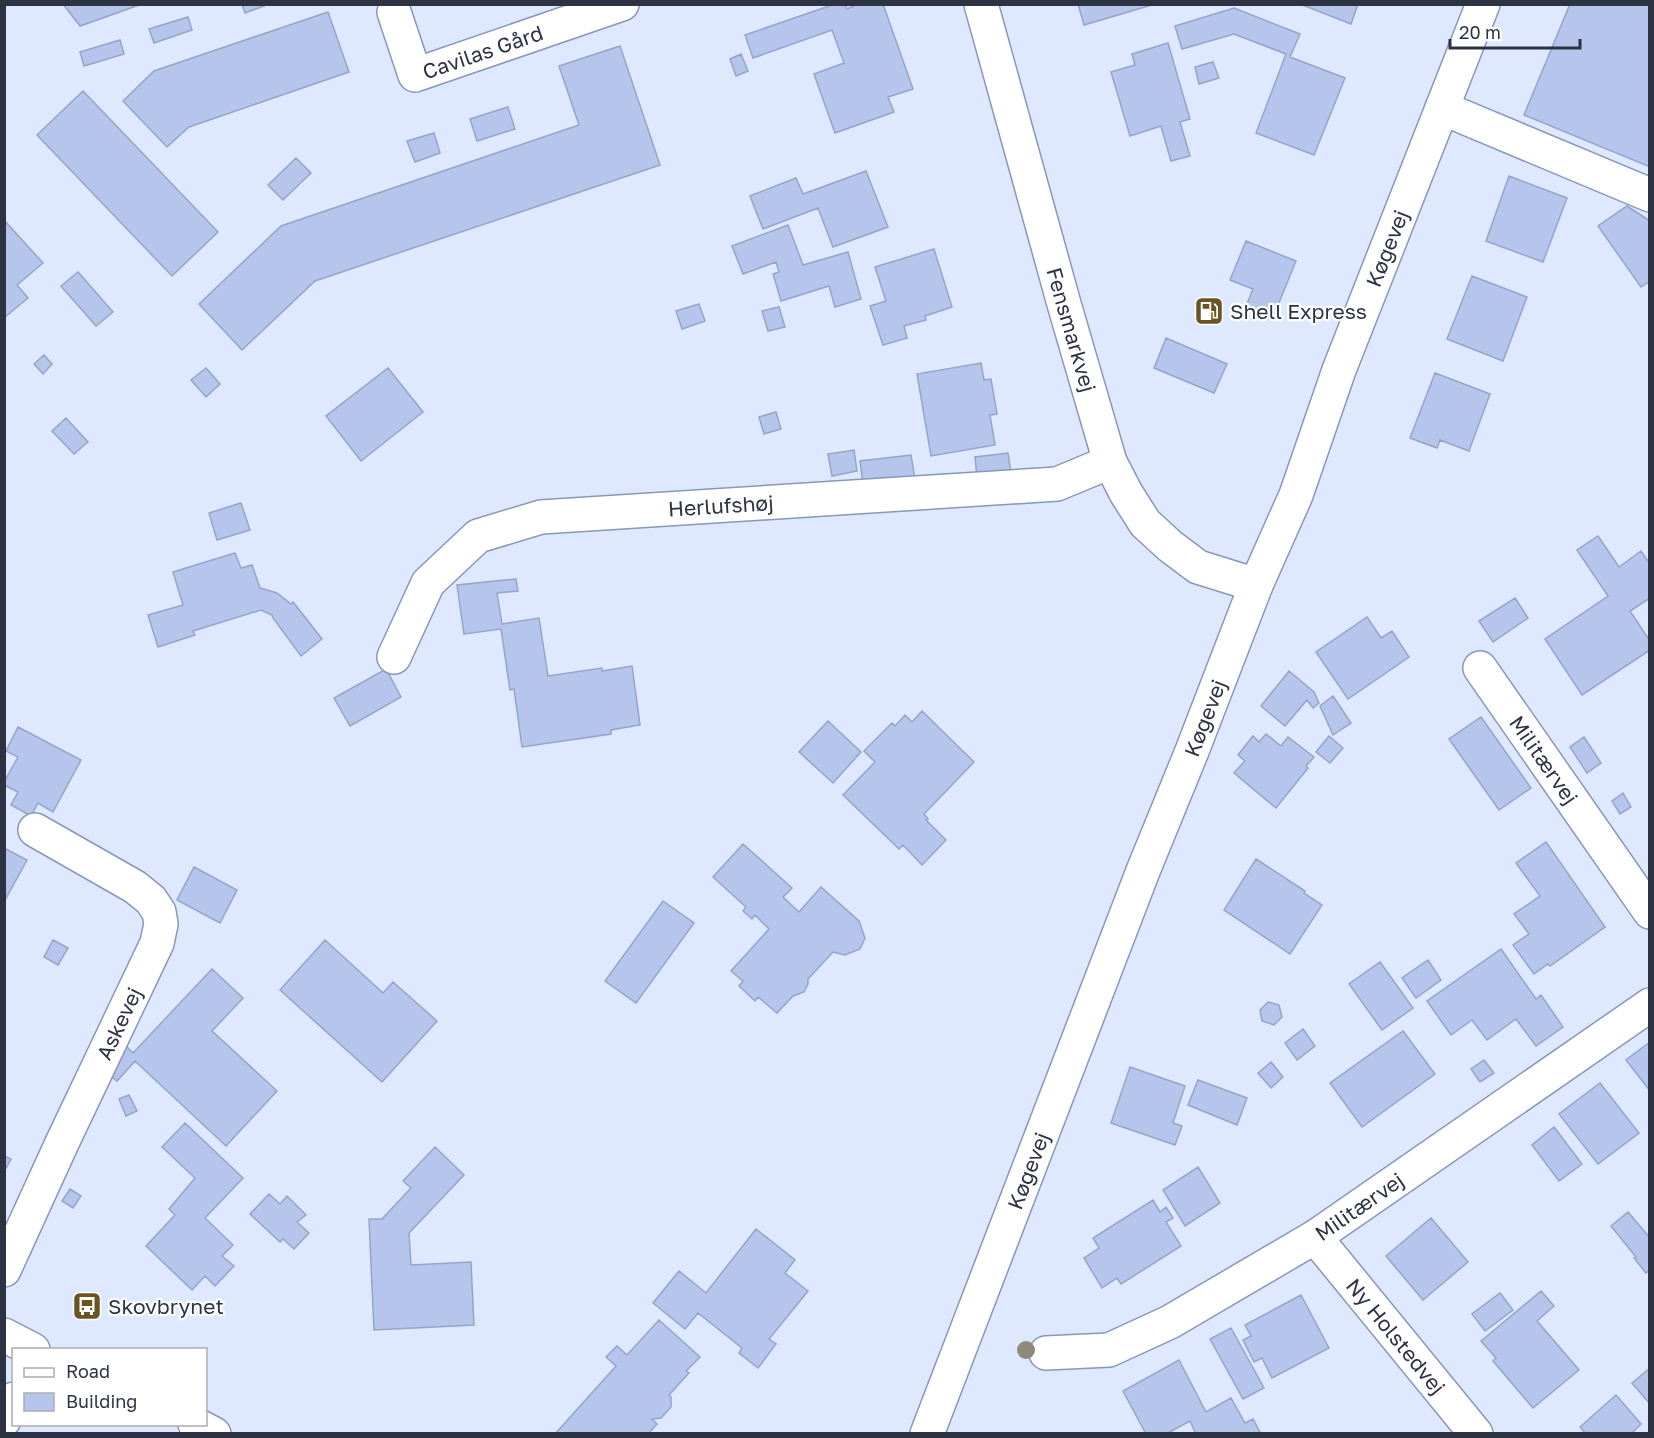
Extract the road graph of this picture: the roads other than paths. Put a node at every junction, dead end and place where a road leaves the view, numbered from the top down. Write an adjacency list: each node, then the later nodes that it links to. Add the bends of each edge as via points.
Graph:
1 (622, 4): 5 (street, Cavilas Gård)
2 (981, 4): 8 (street, Fensmarkvej)
3 (1483, 4): 6 (street, Køgevej)
4 (394, 12): 5 (street, Cavilas Gård, via 415,75)
5 (577, 12)
6 (1442, 108): 7 (street); 9 (street, Køgevej, via 1339,370 1296,495)
7 (1650, 195)
8 (1110, 462): 9 (street, Fensmarkvej, via 1145,523 1170,546 1198,567); 10 (street, Herlufshøj, via 1057,484 541,517 478,536 428,583)
9 (1256, 585): 24 (street, Køgevej)
10 (394, 657)
11 (1480, 669): 13 (street, Militærvej)
12 (35, 830): 16 (street, Askevej, via 135,887 151,900 161,924 157,943)
13 (1650, 912)
14 (1650, 1005): 15 (street, Militærvej)
15 (1315, 1237): 19 (street, Militærvej, via 1170,1322 1109,1350); 25 (street, Ny Holstedvej)
16 (4, 1270)
17 (4, 1335): 18 (street)
18 (29, 1348)
19 (1046, 1353)
20 (12, 1404): 21 (street)
21 (4, 1420)
22 (197, 1426): 23 (street)
23 (214, 1434)
24 (927, 1434)
25 (1476, 1434)

